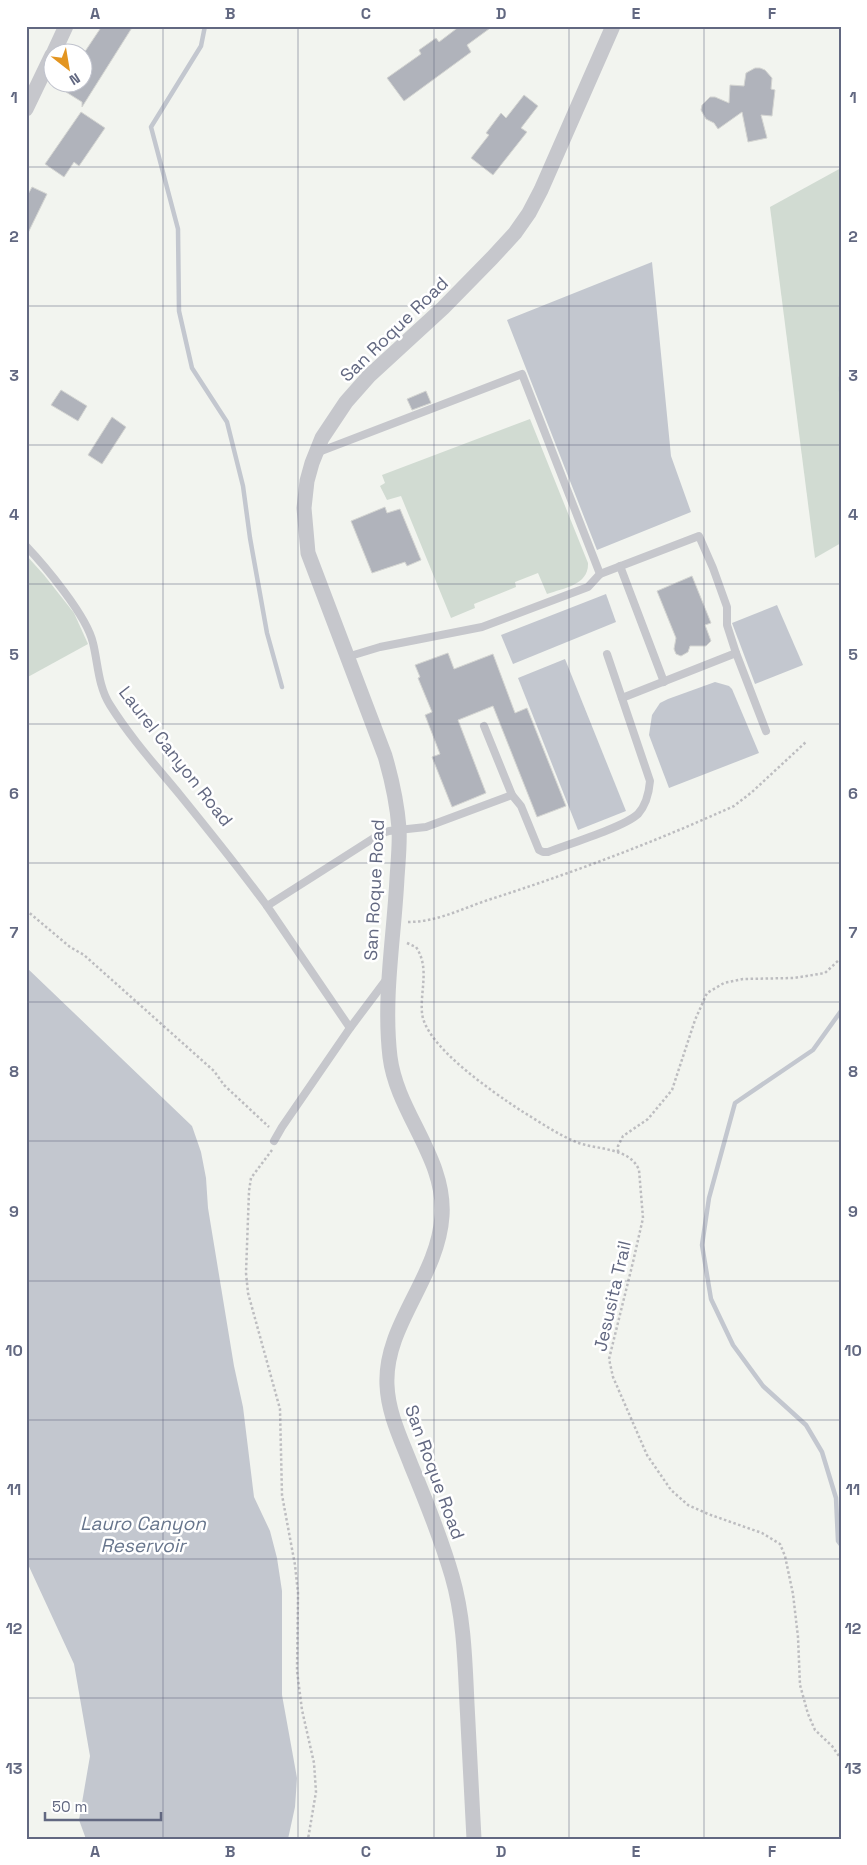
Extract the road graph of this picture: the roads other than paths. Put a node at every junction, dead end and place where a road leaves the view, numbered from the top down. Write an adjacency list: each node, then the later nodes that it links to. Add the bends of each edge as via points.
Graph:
1 (66, 26): 3 (street)
2 (613, 26): 6 (street, San Roque Road, via 541,190 519,226 443,308 369,376 332,421)
3 (59, 42)
4 (42, 76): 5 (street)
5 (26, 109)
6 (316, 453): 9 (lane, via 522,374); 12 (street, San Roque Road, via 304,508 306,544)
7 (26, 546): 19 (lane, Laurel Canyon Road, via 81,618 93,641 108,703)
8 (620, 566): 9 (lane); 10 (lane, via 699,536 727,607 727,625); 13 (lane)
9 (600, 574): 12 (lane, via 588,587 482,627 380,646)
10 (736, 653): 13 (lane); 16 (lane)
11 (607, 654): 14 (lane)
12 (347, 657): 18 (street, San Roque Road, via 385,756)
13 (664, 682): 14 (lane)
14 (622, 698): 17 (lane, via 650,782 638,813 629,821 543,852 521,806)
15 (484, 726): 17 (lane)
16 (766, 732)
17 (512, 796): 18 (lane, via 426,827)
18 (399, 830): 19 (lane, via 380,834); 20 (street, San Roque Road)
19 (267, 906): 21 (lane, Laurel Canyon Road)
20 (388, 978): 21 (lane); 23 (street, San Roque Road, via 387,1027 397,1088 434,1167 443,1201 435,1253 391,1346 387,1388 394,1420 453,1578 459,1607 465,1661)
21 (350, 1028): 22 (lane)
22 (276, 1138)
23 (474, 1839)

